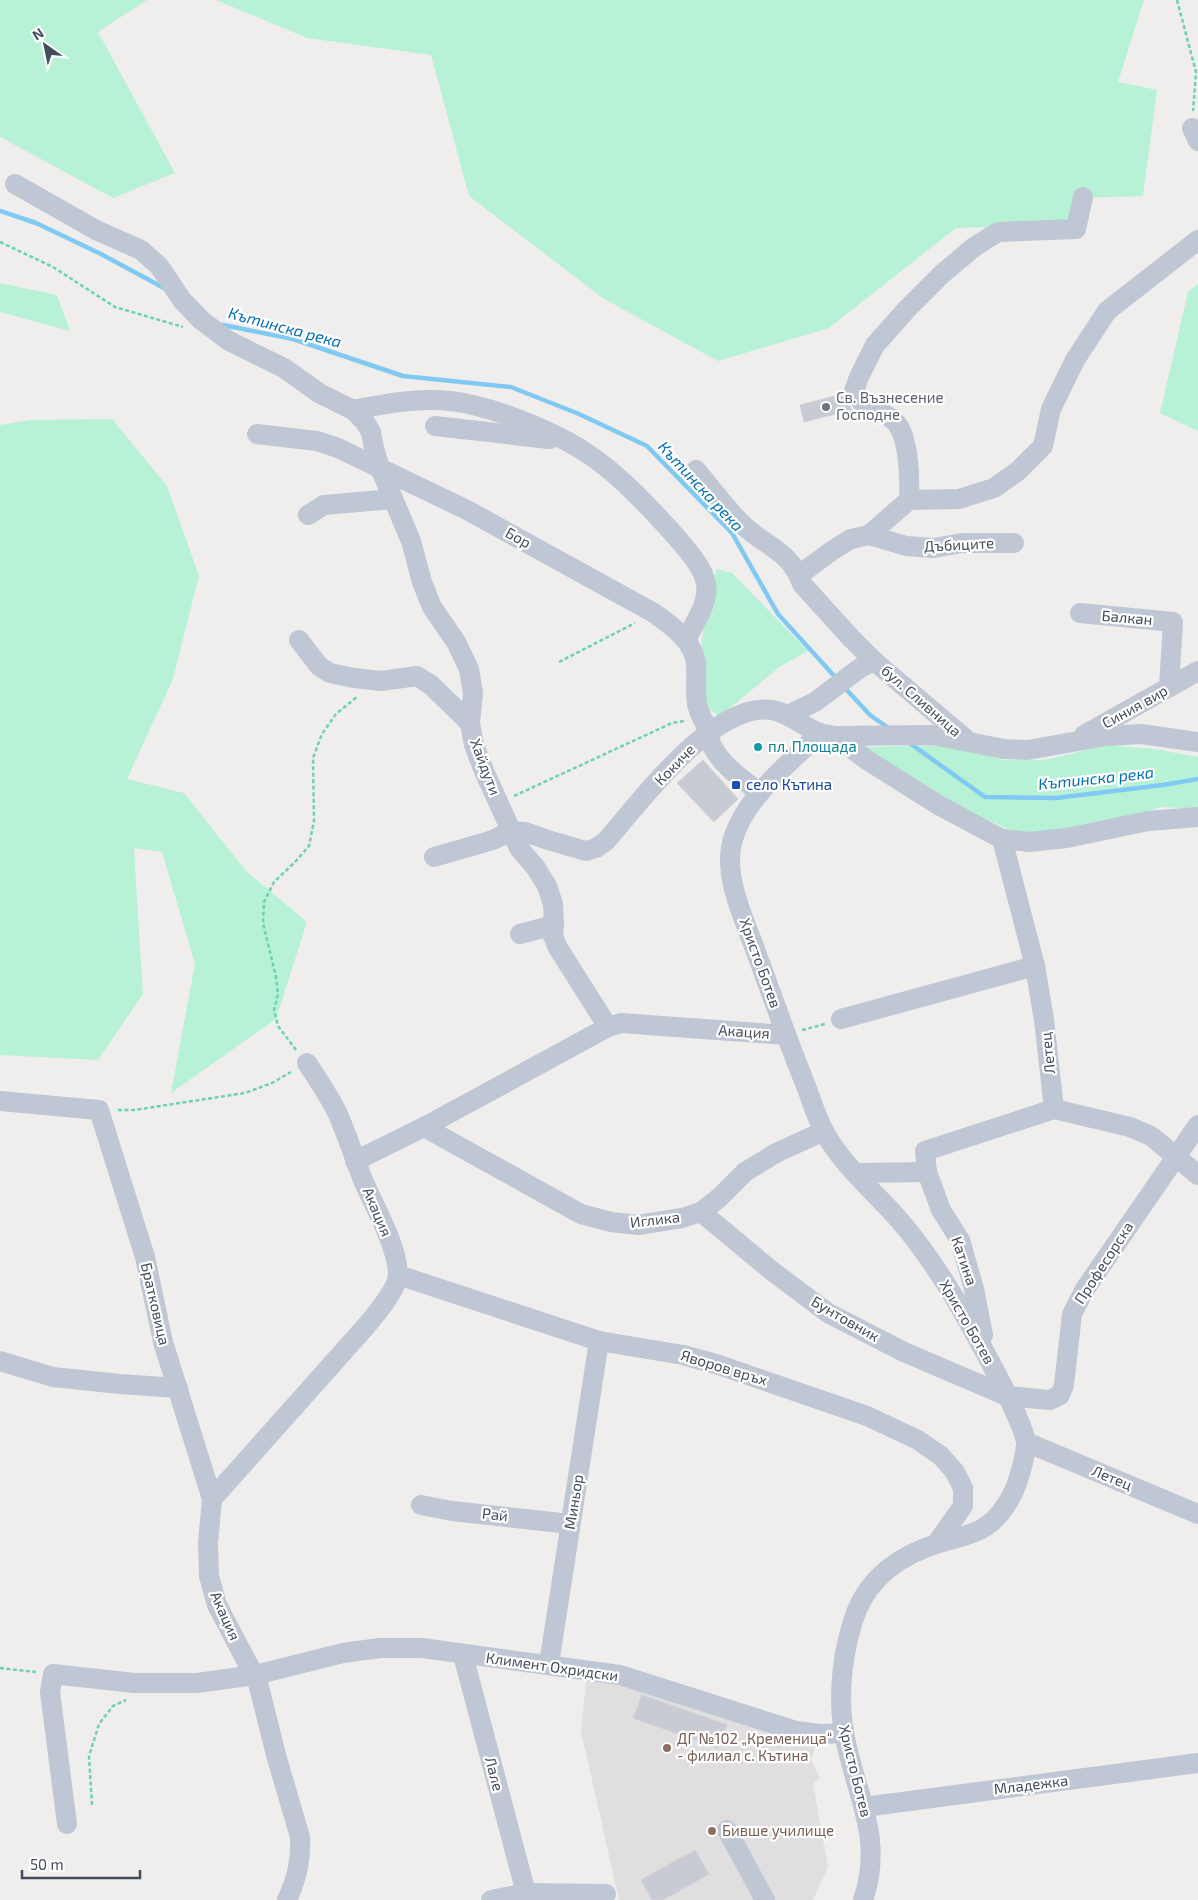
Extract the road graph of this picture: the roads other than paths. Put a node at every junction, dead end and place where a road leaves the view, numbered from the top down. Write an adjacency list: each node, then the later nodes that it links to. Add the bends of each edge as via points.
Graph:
1 (15, 184): 4 (street, via 96,230 141,250 201,320 230,341 284,368 319,393)
2 (1083, 197): 11 (street, via 1076,229 998,232 974,247 907,309 876,345 854,391 862,401 897,424 910,471)
3 (1198, 240): 11 (street, via 1107,311 1075,360 1051,409 1043,446 1018,472 994,488 959,499)
4 (353, 410): 7 (street, via 400,400 433,399 473,404 526,422); 8 (street, Хайдути, via 371,432)
5 (435, 426): 7 (street)
6 (257, 434): 8 (street, via 317,441)
7 (568, 442): 18 (street, via 595,458 643,501 696,562 706,582 707,598)
8 (380, 468): 10 (street, Хайдути); 18 (street, Бор, via 467,510 654,613)
9 (696, 470): 15 (street, бул. Сливница, via 742,525 783,554)
10 (393, 499): 12 (street, via 324,505); 23 (street, Хайдути, via 411,541 432,607 456,642 469,669 473,693)
11 (909, 500): 13 (street)
12 (308, 516)
13 (868, 535): 14 (street, Дъбиците, via 925,548 962,543); 15 (street, via 851,539 833,550 803,572)
14 (1014, 543)
15 (800, 578): 19 (street, бул. Сливница, via 851,638)
16 (1080, 614): 21 (street, Балкан, via 1173,622)
17 (299, 640): 23 (street, via 319,666 330,673 381,681 417,676 431,685)
18 (686, 640): 24 (street, Бор, via 696,663 697,702)
19 (867, 664): 22 (street, via 826,694); 26 (street, бул. Сливница)
20 (1198, 671): 21 (street, Синия вир)
21 (1169, 687): 27 (street, Синия вир)
22 (788, 715): 24 (street, via 762,709); 25 (street)
23 (470, 723): 31 (street, Хайдути, via 474,745)
24 (705, 725): 29 (street, Бор, via 711,743 727,766); 31 (street, Кокиче, via 687,750 606,841 596,848 586,851 525,832)
25 (837, 736): 26 (street, via 934,735); 29 (street, Христо Ботев); 32 (street, via 867,760 932,801)
26 (968, 741): 27 (street, бул. Сливница, via 1004,749 1028,750)
27 (1072, 742): 28 (street, бул. Сливница, via 1141,734)
28 (1198, 742)
29 (760, 793): 39 (street, Христо Ботев, via 742,819 733,840 730,862 746,924)
30 (1198, 817): 32 (street, via 1148,821 1067,838 1029,842)
31 (511, 831): 33 (street, via 493,840); 34 (street, Хайдути, via 519,848 547,886 553,904)
32 (1002, 839): 36 (street, Летец)
33 (434, 857)
34 (554, 925): 35 (street); 38 (street, Хайдути, via 553,936 558,948)
35 (520, 934)
36 (1035, 966): 37 (street); 42 (street, Летец)
37 (841, 1019)
38 (608, 1027): 39 (street, Акация, via 620,1022); 44 (street, Акация)
39 (786, 1035): 45 (street, Христо Ботев)
40 (307, 1063): 47 (street, via 338,1114)
41 (0, 1101): 56 (street, Братковица, via 99,1110 145,1257 163,1342)
42 (1054, 1109): 46 (street, via 1130,1127 1151,1136); 48 (street, Катина, via 924,1151)
43 (1198, 1125): 46 (street, Професорска)
44 (424, 1127): 47 (street, Акация); 51 (street, Иглика, via 581,1214 638,1225)
45 (824, 1131): 49 (street, Христо Ботев); 51 (street, Иглика, via 776,1153 745,1172)
46 (1177, 1157): 50 (street); 57 (street, Професорска, via 1089,1282 1072,1314 1060,1395 1050,1400)
47 (355, 1161): 52 (street, Акация, via 385,1230)
48 (927, 1172): 49 (street); 54 (street, Катина, via 941,1210 960,1240 974,1289)
49 (856, 1173): 54 (street, Христо Ботев, via 929,1258 957,1300)
50 (1198, 1175)
51 (701, 1212): 57 (street, Бунтовник, via 828,1313 904,1352)
52 (398, 1275): 53 (street, Яворов връх); 59 (street, via 387,1301)
53 (599, 1341): 62 (street, Миньор); 63 (street, Яворов връх, via 683,1354 719,1364 867,1416 918,1440 942,1456 963,1488 963,1506)
54 (986, 1355): 57 (street, Христо Ботев)
55 (0, 1362): 56 (street, via 53,1376)
56 (178, 1388): 59 (street, Братковица)
57 (1007, 1396): 58 (street, Христо Ботев)
58 (1026, 1442): 61 (street, Летец); 63 (street, Христо Ботев, via 1016,1489 1002,1510 988,1525 968,1535)
59 (212, 1499): 66 (street, Акация, via 209,1576 217,1605)
60 (421, 1505): 62 (street, Рай)
61 (1198, 1514)
62 (570, 1524): 65 (street, Миньор)
63 (936, 1544): 67 (street, Христо Ботев, via 886,1569 867,1590 856,1612 840,1691)
64 (463, 1655): 65 (street, Климент Охридски); 66 (street, Климент Охридски, via 422,1648 380,1648 343,1652); 72 (street, Лале)
65 (549, 1664): 67 (street, Климент Охридски, via 620,1675 796,1731)
66 (255, 1675): 70 (street, Климент Охридски, via 197,1683 134,1683 52,1674 50,1692); 75 (street, Акация, via 300,1837 296,1879)
67 (844, 1733): 69 (street, Христо Ботев)
68 (1198, 1763): 69 (street, Младежка)
69 (864, 1807): 74 (street, Христо Ботев, via 872,1862)
70 (67, 1824)
71 (728, 1830): 77 (street)
72 (526, 1893): 73 (street); 76 (street)
73 (606, 1894)
74 (861, 1897)
75 (287, 1900)
76 (491, 1900)
77 (765, 1900)

